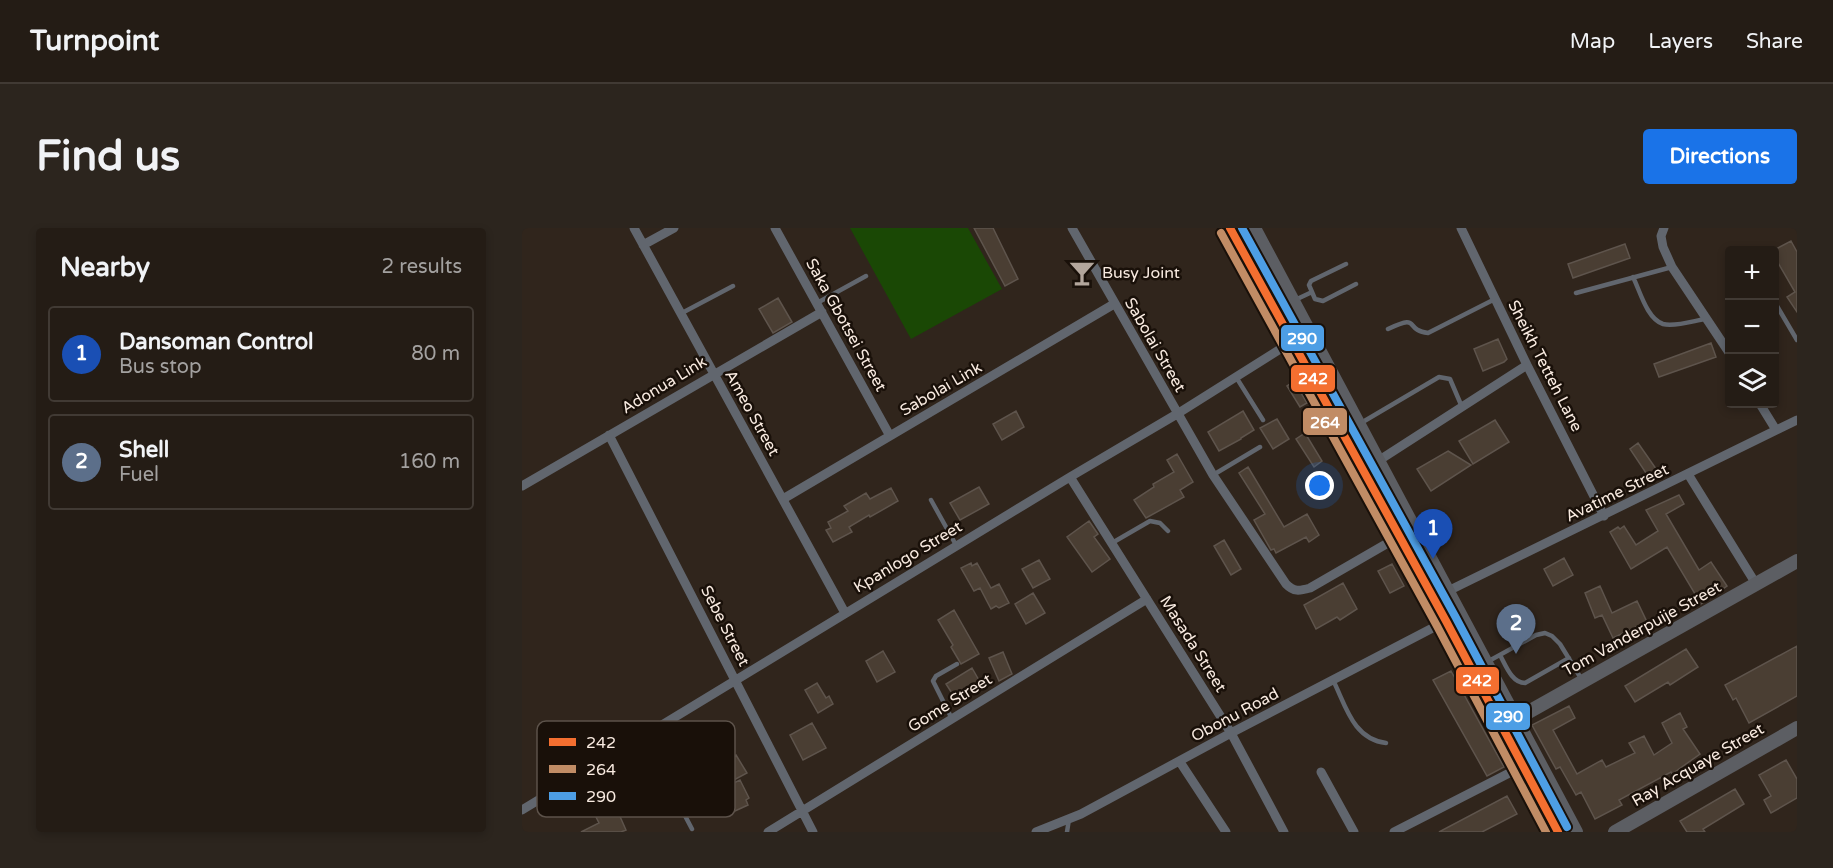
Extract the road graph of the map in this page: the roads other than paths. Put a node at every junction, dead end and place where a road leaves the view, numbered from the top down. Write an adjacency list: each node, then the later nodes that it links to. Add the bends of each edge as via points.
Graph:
1 (634, 228): 9 (street, Ameo Street)
2 (674, 228): 9 (street)
3 (775, 228): 21 (street, Saka Gbotsei Street)
4 (1072, 228): 20 (street, Sabolai Street)
5 (1230, 228): 28 (main road)
6 (1254, 228): 19 (main road)
7 (1461, 228): 18 (street, Sheikh Tetteh Lane)
8 (1664, 228): 11 (street, via 1663,247)
9 (643, 245): 23 (street, Ameo Street)
10 (1346, 264): 16 (lane, via 1311,281)
11 (1672, 267): 13 (lane); 24 (street)
12 (866, 276): 21 (lane)
13 (1633, 277): 17 (lane); 24 (lane, via 1652,316 1662,323)
14 (1356, 284): 16 (lane, via 1323,301 1315,299)
15 (733, 286): 23 (lane)
16 (1312, 292): 19 (lane)
17 (1576, 293)
18 (1495, 299): 25 (lane, via 1428,333 1406,321); 30 (street, Sheikh Tetteh Lane)
19 (1293, 301): 26 (main road)
20 (1114, 304): 35 (street, Sabolai Street); 41 (street, Sabolai Link)
21 (819, 308): 31 (street, Adonua Link); 41 (street, Saka Gbotsei Street)
22 (1779, 309): 27 (lane)
23 (680, 314): 31 (street, Ameo Street)
24 (1708, 319): 29 (street)
25 (1389, 329)
26 (1311, 333): 28 (street, Kpanlogo Street); 38 (main road)
27 (1797, 340)
28 (1293, 341): 32 (street, Kpanlogo Street); 52 (main road)
29 (1725, 346)
30 (1527, 365): 33 (street); 50 (street, Sheikh Tetteh Lane)
31 (713, 373): 40 (street, Adonua Link); 48 (street, Ameo Street)
32 (1236, 377): 35 (street, Kpanlogo Street); 36 (lane)
33 (1462, 407): 38 (lane, via 1450,379 1439,377); 43 (street)
34 (1762, 408): 39 (street)
35 (1177, 414): 45 (street, Sabolai Street); 46 (street, Kpanlogo Street)
36 (1263, 420)
37 (1797, 420): 39 (street, Avatime Street)
38 (1359, 424): 43 (main road)
39 (1776, 430): 44 (street, Avatime Street)
40 (609, 435): 47 (street, Adonua Link); 65 (street, Sebe Street)
41 (890, 436): 48 (street, Sabolai Link)
42 (1260, 447): 45 (lane)
43 (1378, 461): 57 (main road)
44 (1688, 474): 50 (street, Avatime Street); 56 (street)
45 (1213, 475): 52 (street, Sabolai Street, via 1292,590 1310,588)
46 (1070, 477): 53 (street, Masada Street); 54 (street, Kpanlogo Street)
47 (522, 486)
48 (783, 499): 59 (street, Ameo Street)
49 (931, 500): 54 (lane)
50 (1604, 516): 57 (street, Avatime Street)
51 (1168, 531): 53 (lane, via 1160,523 1150,521)
52 (1400, 536): 60 (main road)
53 (1112, 543): 58 (street, Masada Street)
54 (956, 545): 59 (street, Kpanlogo Street)
55 (1797, 561): 56 (main road, Tom Vanderpuije Street)
56 (1756, 584): 67 (main road, Tom Vanderpuije Street)
57 (1448, 591): 63 (main road)
58 (1147, 599): 68 (street, Gome Street); 73 (street, Masada Street)
59 (845, 613): 65 (street, Kpanlogo Street)
60 (1446, 621): 66 (street, Obonu Road); 71 (main road)
61 (1500, 655): 62 (lane, via 1545,633 1560,644); 62 (lane, via 1520,683); 63 (lane)
62 (1569, 658): 67 (lane)
63 (1487, 662): 69 (main road)
64 (957, 664): 68 (lane, via 933,681)
65 (735, 679): 70 (street, Kpanlogo Street); 80 (street, Sebe Street)
66 (1333, 680): 73 (street, Obonu Road); 74 (lane, via 1358,730 1365,737)
67 (1583, 681): 69 (main road, Tom Vanderpuije Street)
68 (952, 719): 80 (street, Gome Street)
69 (1517, 719): 71 (main road, Tom Vanderpuije Street); 93 (main road)
70 (666, 721)
71 (1503, 726): 76 (main road)
72 (1797, 728): 94 (main road, Ray Acquaye Street)
73 (1231, 733): 75 (street, Obonu Road); 89 (street, Masada Street)
74 (1386, 743)
75 (1180, 762): 82 (street, Obonu Road); 88 (street)
76 (1523, 766): 91 (street); 92 (main road)
77 (1321, 772): 90 (street)
78 (537, 801): 79 (street, Kpanlogo Street)
79 (522, 810)
80 (803, 812): 84 (street, Gome Street); 85 (street, Sebe Street)
81 (686, 817): 83 (lane)
82 (1069, 819): 86 (street, Obonu Road); 87 (lane)
83 (692, 829)
84 (768, 832)
85 (813, 832)
86 (1036, 832)
87 (1067, 832)
88 (1226, 832)
89 (1284, 832)
90 (1354, 832)
91 (1394, 832)
92 (1558, 832)
93 (1576, 832)
94 (1614, 832)

